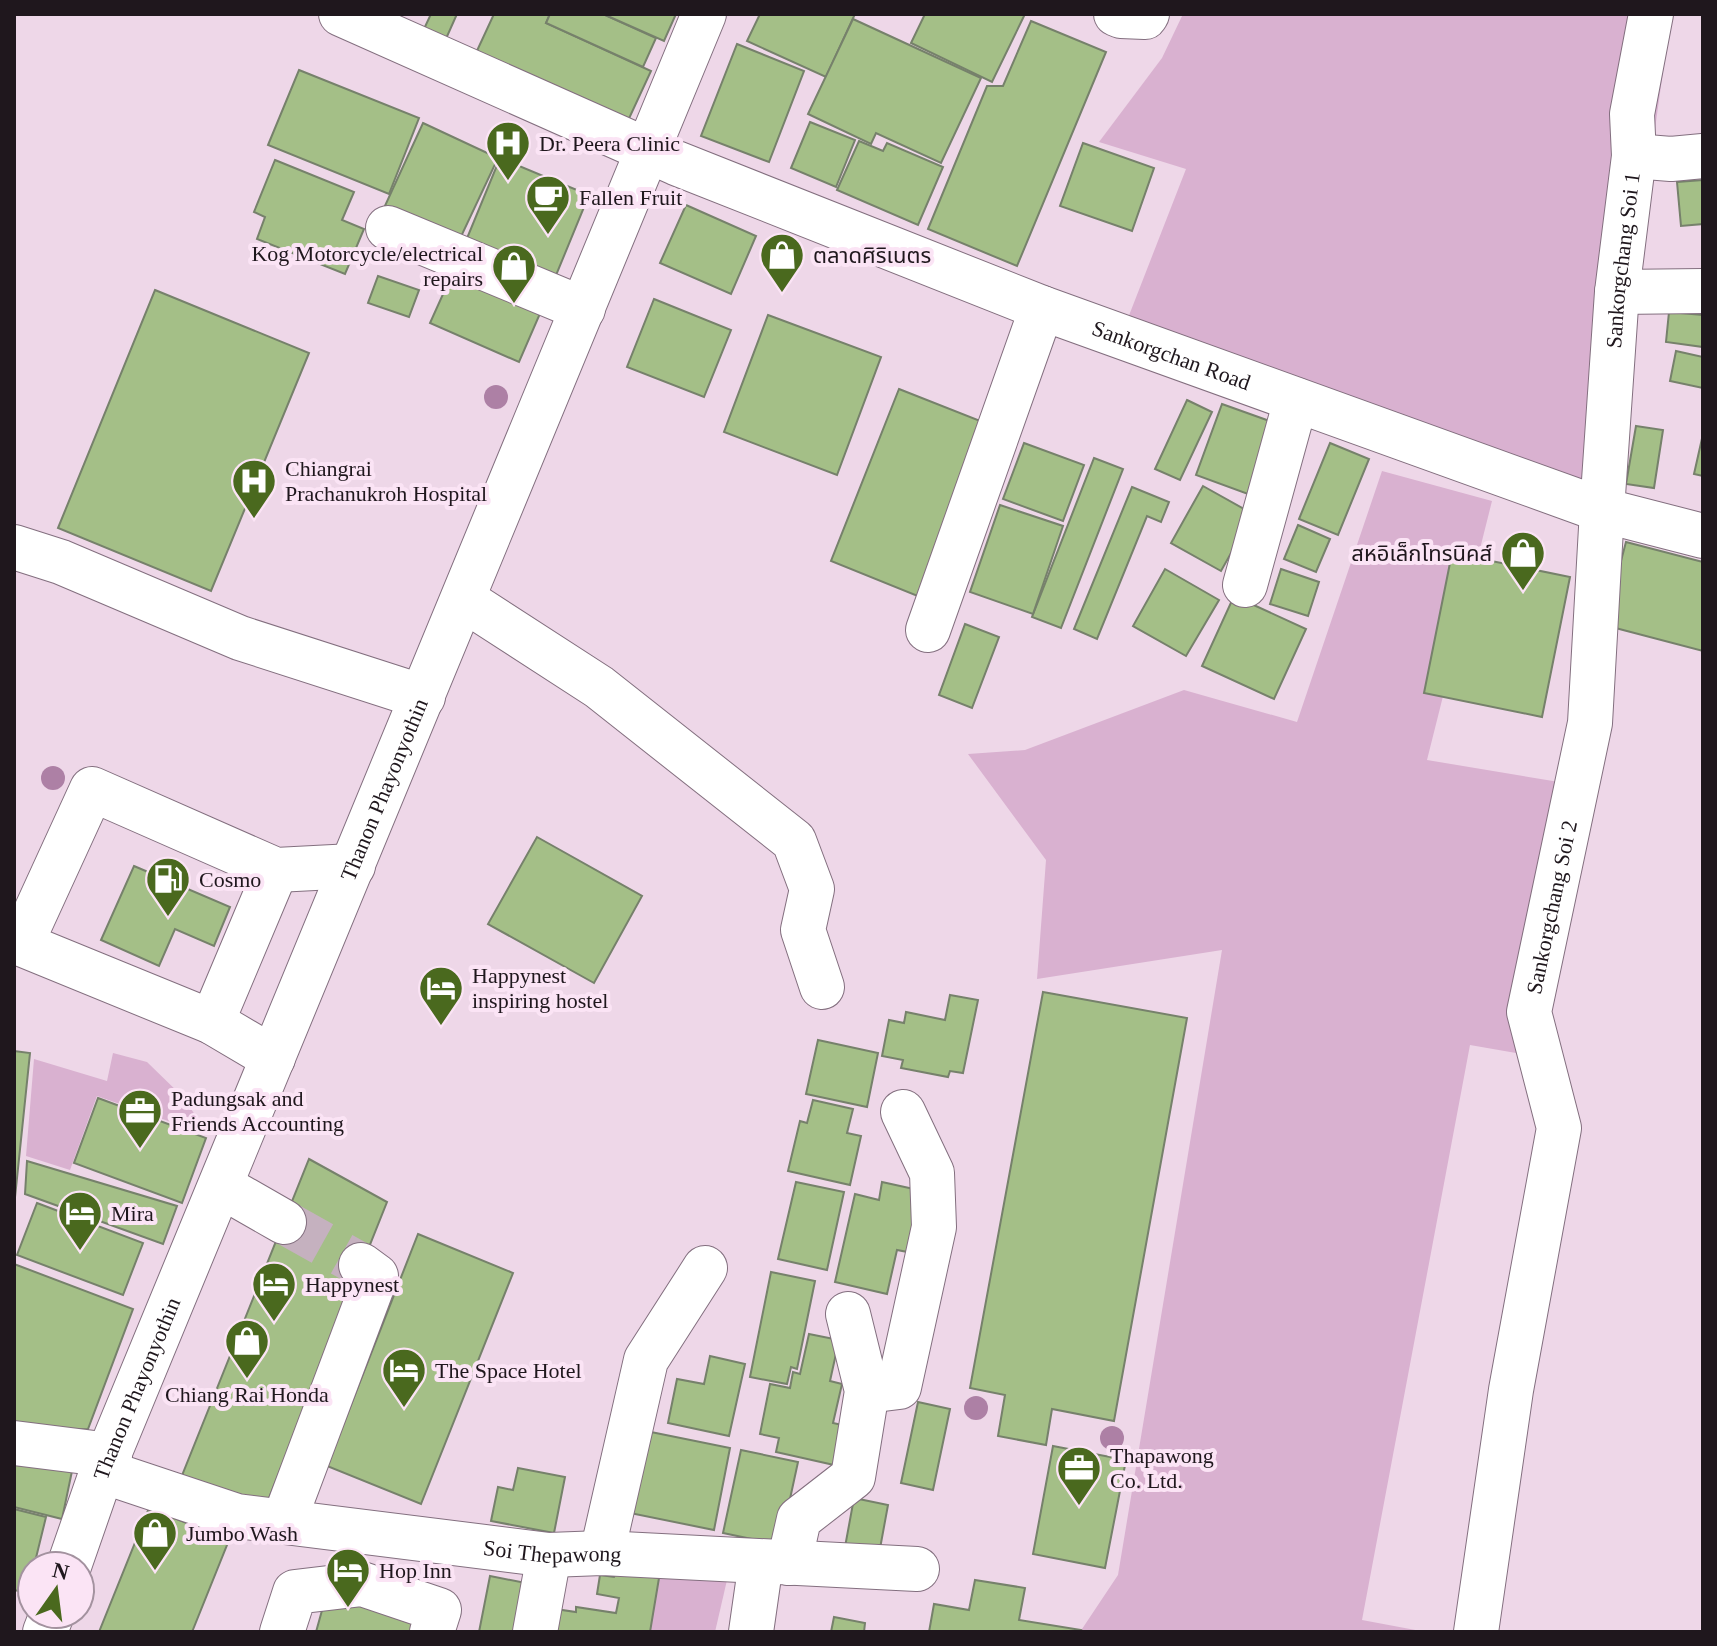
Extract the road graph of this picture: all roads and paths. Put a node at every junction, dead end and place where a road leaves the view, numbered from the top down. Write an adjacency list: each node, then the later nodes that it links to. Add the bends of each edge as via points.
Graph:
1 (341, 14): 6 (street, Sankorgchan Road)
2 (704, 14): 6 (street, Thanon Phayonyothin)
3 (1116, 14): 4 (street)
4 (1147, 14)
5 (1651, 14): 7 (street, Sankorgchang Soi 1, via 1632,114)
6 (648, 150): 12 (street, Sankorgchan Road); 13 (street, Thanon Phayonyothin)
7 (1634, 156): 8 (street); 11 (street, Sankorgchang Soi 1)
8 (1703, 156)
9 (388, 228): 13 (street)
10 (1703, 291): 11 (street)
11 (1617, 292): 15 (street, Sankorgchang Soi 1)
12 (1042, 308): 14 (street, Sankorgchan Road); 20 (street)
13 (583, 309): 19 (street, Thanon Phayonyothin)
14 (1296, 400): 15 (street, Sankorgchan Road); 18 (street)
15 (1602, 510): 16 (street, Sankorgchan Road); 47 (street, Sankorgchang Soi 2, via 1590,723 1529,1012 1559,1128 1511,1390)
16 (1703, 536)
17 (14, 547): 21 (street, via 240,638)
18 (1245, 585)
19 (463, 599): 21 (street, Thanon Phayonyothin); 25 (street, via 599,687 794,841 812,889 803,930)
20 (928, 630)
21 (423, 697): 22 (street, Thanon Phayonyothin)
22 (353, 866): 23 (street); 27 (street, Thanon Phayonyothin)
23 (276, 870): 24 (street, via 92,789); 26 (street)
24 (17, 941): 26 (street)
25 (822, 987)
26 (212, 1022): 27 (street)
27 (273, 1058): 29 (street, Thanon Phayonyothin)
28 (903, 1112): 34 (street, via 932,1173 934,1227 899,1387)
29 (221, 1186): 30 (street); 36 (street, Thanon Phayonyothin)
30 (284, 1222)
31 (361, 1265): 37 (street, via 376,1276)
32 (705, 1268): 39 (street, via 646,1360)
33 (848, 1314): 34 (street)
34 (867, 1391): 41 (street, via 853,1477 799,1519)
35 (14, 1443): 36 (street, Soi Thepawong)
36 (106, 1463): 37 (street, Soi Thepawong, via 237,1516); 38 (street, Thanon Phayonyothin)
37 (284, 1521): 40 (street, Soi Thepawong)
38 (75, 1550)
39 (602, 1553): 40 (street, Soi Thepawong); 41 (street, Soi Thepawong)
40 (549, 1555): 45 (street)
41 (775, 1562): 42 (street, Soi Thepawong); 46 (street)
42 (917, 1569)
43 (282, 1632): 44 (street, via 295,1592 362,1584 439,1610)
44 (432, 1632)
45 (535, 1632)
46 (751, 1632)
47 (1476, 1632)

